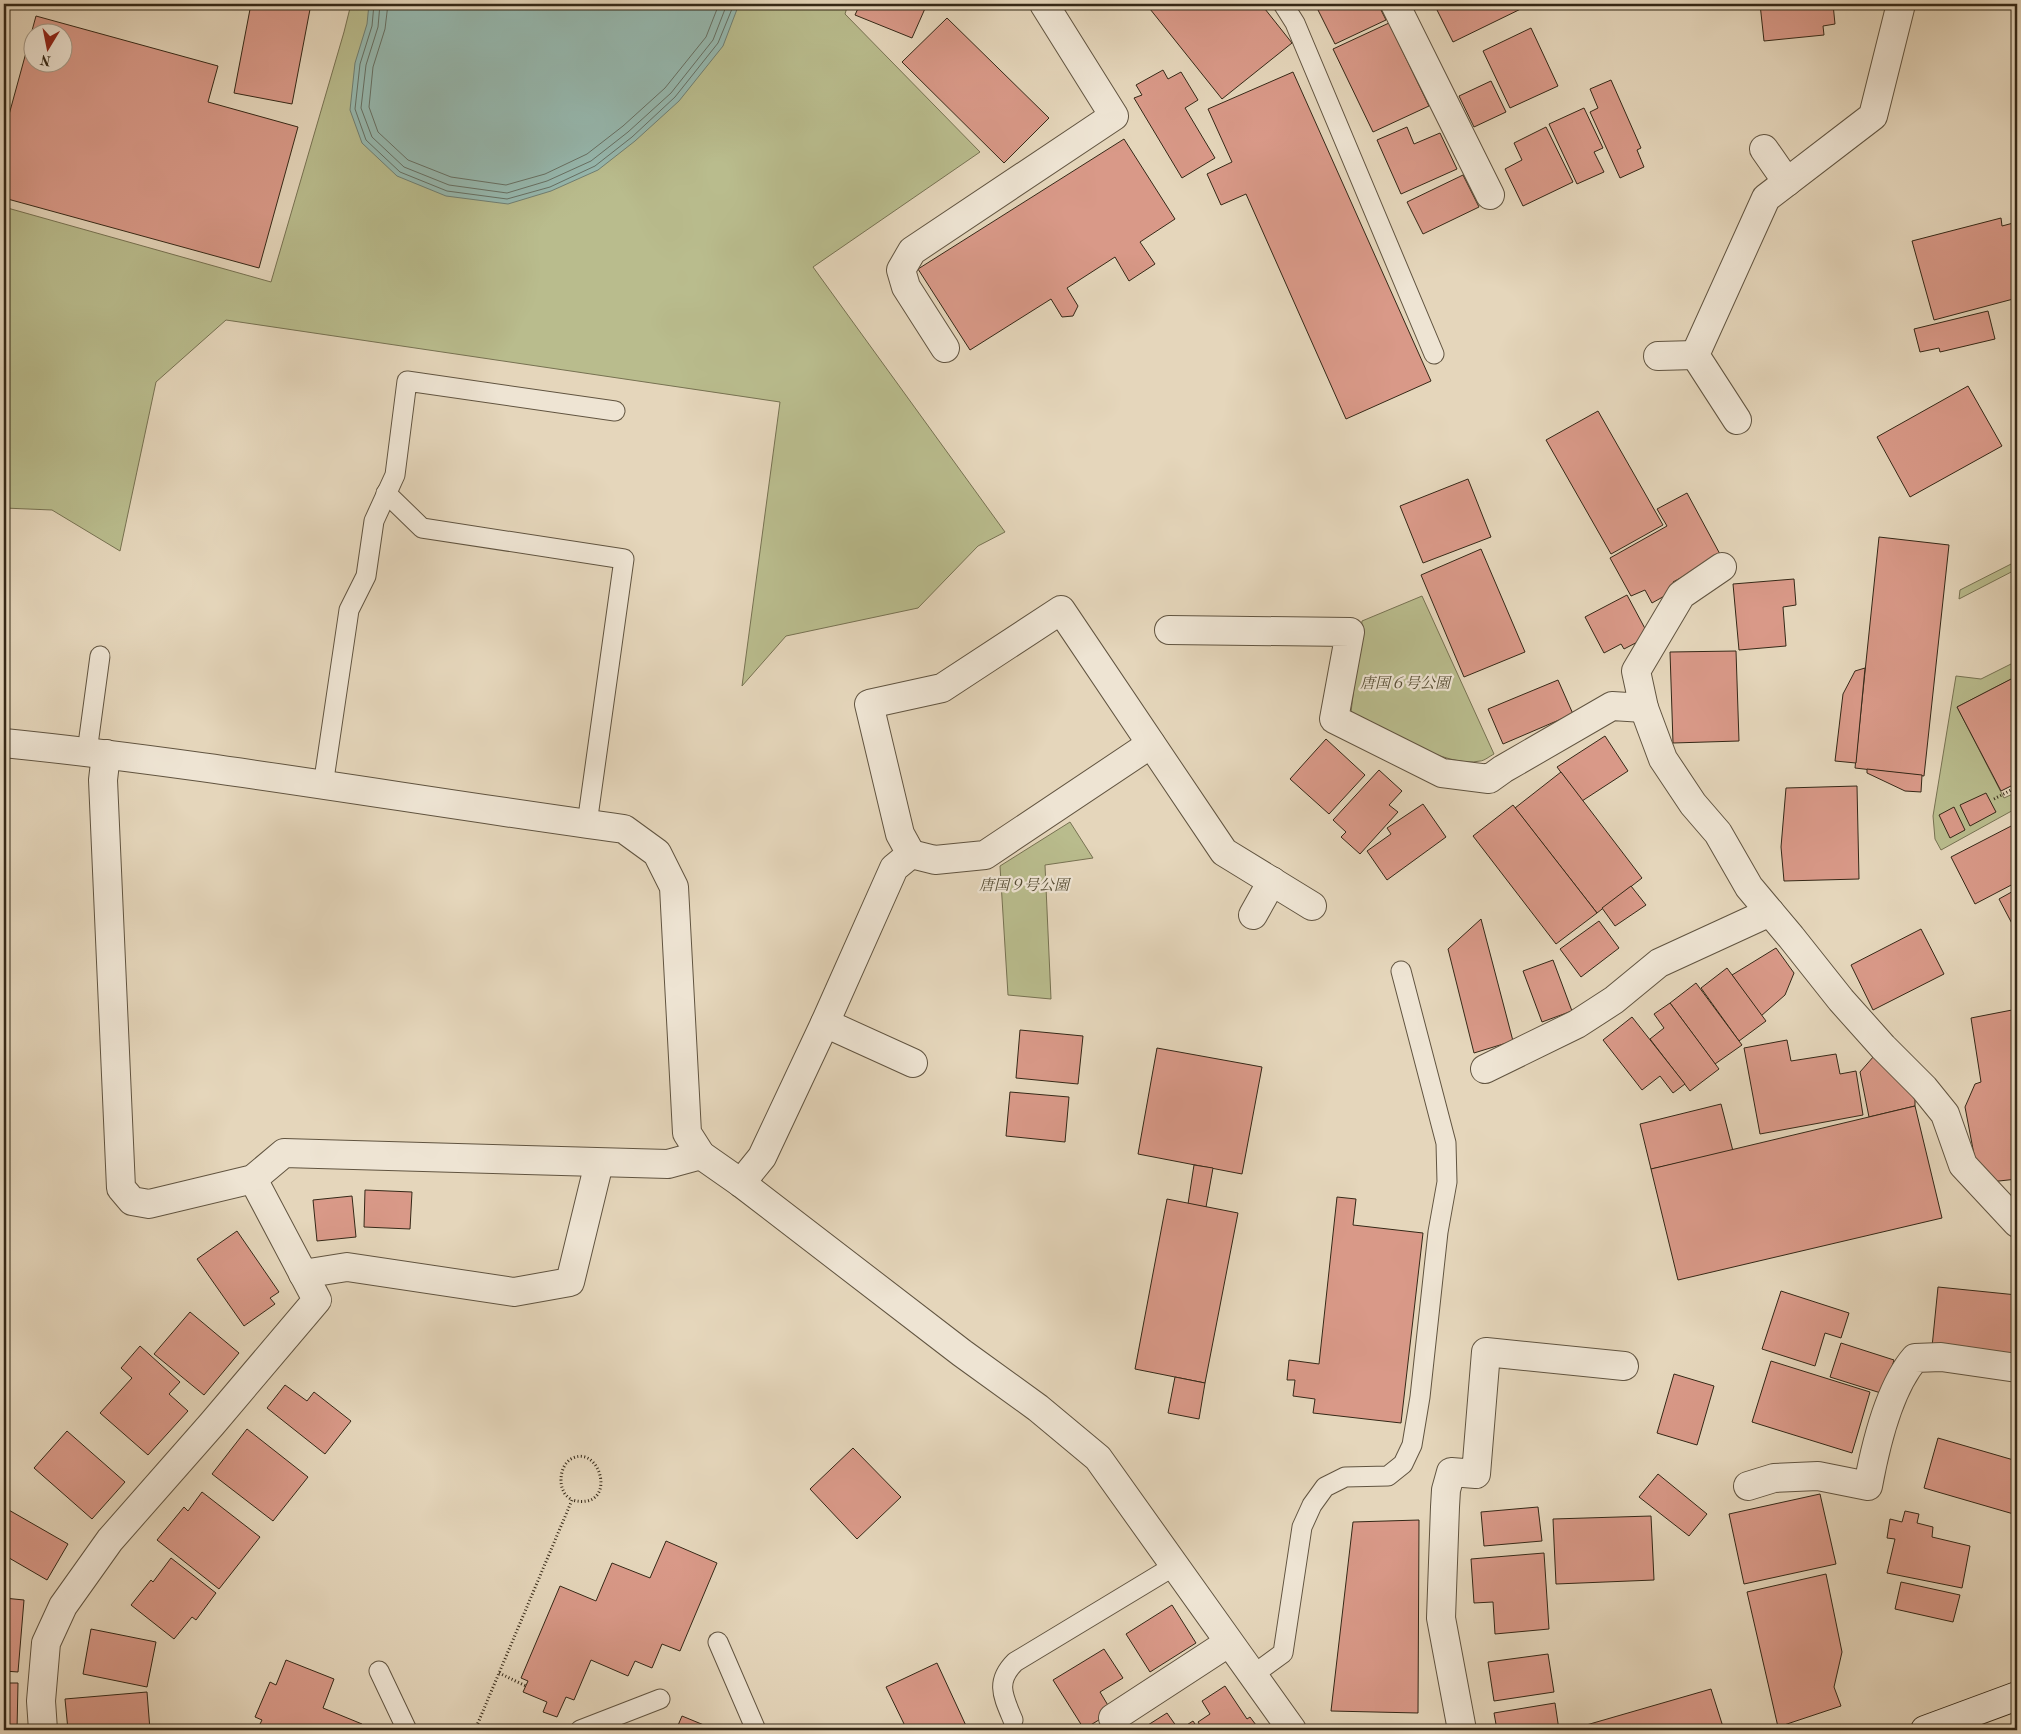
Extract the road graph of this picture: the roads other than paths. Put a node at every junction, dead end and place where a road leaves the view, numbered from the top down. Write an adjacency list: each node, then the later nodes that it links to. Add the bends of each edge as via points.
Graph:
1 (1044, 4): 8 (street, via 1114,116 912,252 901,270 906,288)
2 (1283, 4): 9 (lane, via 1295,23)
3 (1395, 4): 7 (street)
4 (1901, 4): 6 (street, via 1873,116)
5 (1764, 150): 6 (street)
6 (1787, 182): 10 (street, via 1766,198)
7 (1490, 195)
8 (945, 348)
9 (1434, 354)
10 (1695, 355): 11 (street); 13 (street)
11 (1658, 356)
12 (615, 412): 14 (lane, via 408,381 395,475)
13 (1737, 420)
14 (386, 493): 22 (lane, via 374,521 366,576 350,610); 23 (lane, via 422,528 624,559)
15 (1722, 567): 18 (street, via 1681,595 1636,671)
16 (1169, 630): 18 (street, via 1350,632 1334,719 1442,773 1489,779 1612,706)
17 (100, 656): 21 (lane)
18 (1644, 708): 27 (street, via 1663,759 1692,804 1718,832 1749,887)
19 (4, 743): 21 (street)
20 (1150, 744): 24 (street, via 985,854 935,860); 24 (street, via 1061,610 942,688 869,704 900,834); 25 (street, via 1224,852)
21 (96, 753): 22 (street); 35 (street, via 103,780 121,1188 132,1202 148,1204)
22 (323, 786): 23 (street)
23 (587, 824): 33 (street, via 624,829 657,853 674,886 687,1133)
24 (911, 854): 30 (street, via 894,868)
25 (1272, 881): 26 (street); 28 (street)
26 (1312, 906)
27 (1770, 912): 32 (street, via 1658,963 1614,1000 1577,1024); 37 (street, via 1841,1000 1945,1114 1963,1165)
28 (1252, 915)
29 (1401, 971): 46 (lane, via 1446,1143 1447,1162 1412,1445 1402,1464 1388,1476 1345,1477 1325,1487 1312,1505 1302,1527 1283,1652)
30 (825, 1023): 31 (street); 36 (street, via 762,1156)
31 (913, 1063)
32 (1485, 1069)
33 (701, 1155): 34 (street, via 668,1164); 36 (street)
34 (598, 1163): 35 (street, via 284,1154); 38 (street, via 570,1282 514,1292 348,1267)
35 (253, 1179): 38 (street)
36 (741, 1183): 42 (street, via 962,1354 1038,1408 1098,1458)
37 (2017, 1223)
38 (303, 1274): 51 (street, via 317,1300 110,1540 63,1606 46,1642 41,1701)
39 (1624, 1366): 56 (street, via 1486,1352 1476,1474 1451,1472 1444,1507 1441,1618)
40 (2017, 1368): 41 (street, via 1941,1357 1915,1358 1904,1371 1884,1424 1868,1486 1818,1476 1774,1478)
41 (1748, 1486)
42 (1174, 1566): 44 (street); 50 (lane, via 1015,1662 1007,1670 1002,1688)
43 (718, 1642): 54 (lane)
44 (1228, 1643): 46 (street); 49 (street)
45 (379, 1671): 52 (lane)
46 (1253, 1675): 55 (street)
47 (2017, 1696): 57 (street)
48 (660, 1699): 53 (lane)
49 (1113, 1718)
50 (1013, 1720)
51 (43, 1730)
52 (407, 1730)
53 (580, 1730)
54 (756, 1730)
55 (1292, 1730)
56 (1462, 1730)
57 (1925, 1730)

